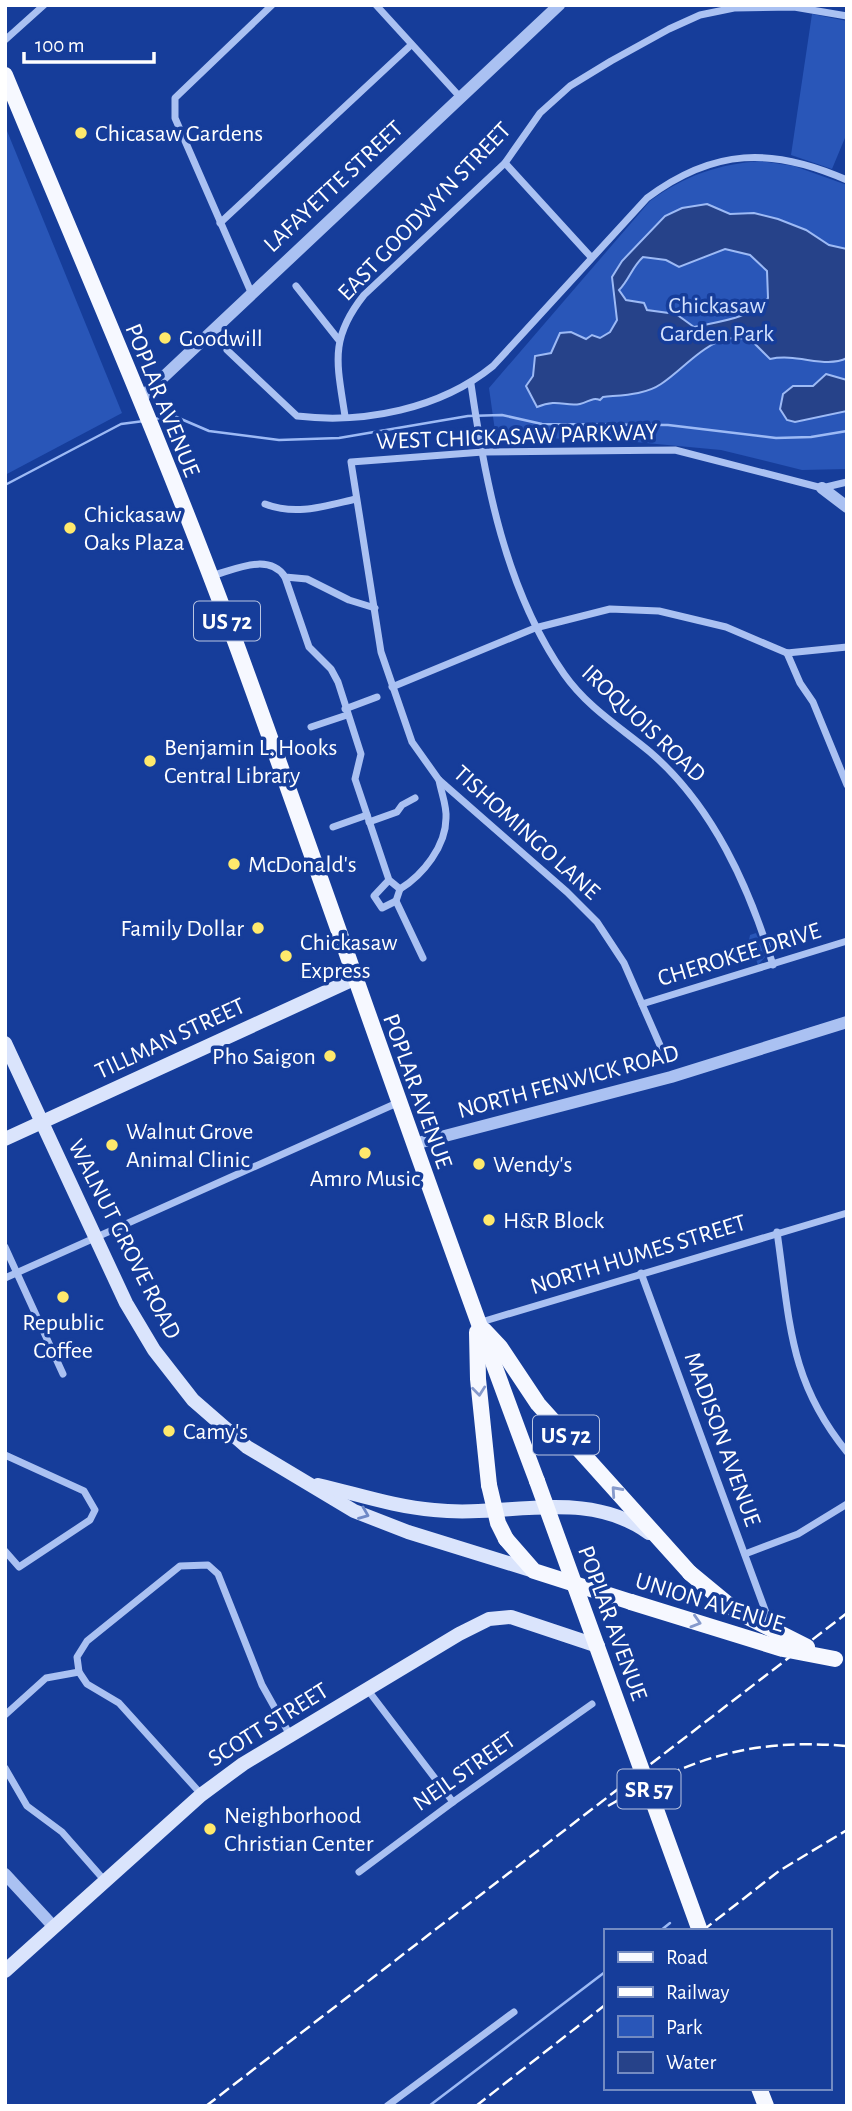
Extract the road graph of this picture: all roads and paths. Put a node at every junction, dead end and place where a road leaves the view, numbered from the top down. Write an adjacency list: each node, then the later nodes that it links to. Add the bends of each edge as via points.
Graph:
1 (44, 5): 7 (street)
2 (272, 5): 13 (street, via 175,98 175,118)
3 (376, 5): 8 (street)
4 (559, 5): 10 (street, LAFAYETTE STREET)
5 (734, 7): 6 (street, EAST GOODWYN STREET, via 794,7); 11 (street, EAST GOODWYN STREET, via 669,29 570,86 540,113)
6 (847, 16)
7 (5, 40)
8 (411, 44): 10 (street); 13 (street)
9 (5, 75): 20 (main road, POPLAR AVENUE / US 72)
10 (460, 97): 16 (street, LAFAYETTE STREET)
11 (505, 163): 14 (street); 17 (street, EAST GOODWYN STREET, via 364,295)
12 (847, 180): 14 (street, via 787,159 755,156 713,162 673,179 647,198)
13 (220, 223): 16 (street)
14 (590, 257): 19 (street, via 510,349)
15 (296, 286): 17 (street)
16 (251, 292): 20 (street, LAFAYETTE STREET)
17 (338, 339): 21 (street)
18 (227, 350): 21 (street, via 297,416)
19 (471, 384): 21 (street, via 390,413); 22 (street, IROQUOIS ROAD)
20 (139, 400): 29 (main road, POPLAR AVENUE / US 72)
21 (345, 416)
22 (483, 452): 23 (street, WEST CHICKASAW PARKWAY); 25 (street, WEST CHICKASAW PARKWAY, via 675,450); 32 (street, IROQUOIS ROAD, via 510,563)
23 (351, 462): 26 (street, TISHOMINGO LANE)
24 (847, 482): 25 (street, WEST CHICKASAW PARKWAY)
25 (822, 488): 28 (street)
26 (356, 499): 27 (street, via 310,510 283,511); 31 (street, TISHOMINGO LANE)
27 (265, 505)
28 (847, 507)
29 (210, 576): 30 (street, via 260,563 275,566); 50 (main road, POPLAR AVENUE / US 72)
30 (285, 577): 31 (street, via 307,579); 37 (street, via 309,647 331,669)
31 (375, 608): 35 (street, TISHOMINGO LANE)
32 (535, 628): 34 (street, via 610,609 659,611 726,627); 35 (street); 49 (street, IROQUOIS ROAD, via 565,676 607,721 650,753 695,797 722,841)
33 (847, 647): 34 (street)
34 (787, 653): 40 (street)
35 (391, 687): 39 (street, TISHOMINGO LANE, via 412,742)
36 (377, 697): 37 (street)
37 (346, 712): 38 (street); 42 (street, via 361,754 355,779)
38 (311, 727)
39 (439, 780): 45 (street, via 446,818 439,847 414,881); 51 (street, TISHOMINGO LANE, via 587,911 619,955)
40 (847, 785)
41 (415, 798): 42 (street, via 397,813)
42 (368, 818): 43 (street); 44 (street)
43 (334, 827)
44 (389, 880): 45 (street); 46 (street, via 374,896 382,908)
45 (400, 889): 46 (street)
46 (396, 901): 48 (street)
47 (847, 941): 49 (street, CHEROKEE DRIVE)
48 (423, 958)
49 (773, 965): 51 (street, CHEROKEE DRIVE)
50 (354, 979): 55 (main road, POPLAR AVENUE / US 72); 56 (main road, TILLMAN STREET)
51 (642, 1004): 54 (street, TISHOMINGO LANE)
52 (847, 1023): 58 (street, NORTH FENWICK ROAD, via 732,1059)
53 (5, 1043): 56 (main road, WALNUT GROVE ROAD)
54 (666, 1059)
55 (397, 1103): 58 (main road, POPLAR AVENUE / US 72); 61 (street)
56 (41, 1123): 57 (main road, TILLMAN STREET); 61 (main road, WALNUT GROVE ROAD)
57 (5, 1139)
58 (414, 1144): 66 (main road, POPLAR AVENUE / US 72)
59 (847, 1213): 60 (street, NORTH HUMES STREET)
60 (777, 1232): 64 (street, NORTH HUMES STREET); 68 (street, via 795,1357 811,1400)
61 (95, 1237): 63 (street); 70 (main road, WALNUT GROVE ROAD, via 154,1350 193,1400 247,1447)
62 (5, 1247): 63 (street)
63 (17, 1273): 65 (street); 67 (street)
64 (641, 1273): 66 (street, NORTH HUMES STREET); 74 (street, MADISON AVENUE)
65 (5, 1278)
66 (477, 1323): 72 (main road, US 72, one-way to 66, via 538,1404 500,1347); 75 (main road, US 72, one-way to 75, bridge, via 489,1485 506,1539); 77 (main road, POPLAR AVENUE / SR 57, bridge)
67 (64, 1374)
68 (847, 1452)
69 (5, 1455): 73 (street, via 84,1491 95,1510 90,1520 19,1567)
70 (304, 1482): 72 (main road, WALNUT GROVE ROAD, via 437,1511 597,1509 629,1519); 75 (main road, WALNUT GROVE ROAD, one-way to 75, via 354,1511 408,1532)
71 (847, 1504): 74 (street, via 798,1535)
72 (661, 1542): 78 (main road, UNION AVENUE / US 72, bridge, via 690,1573 750,1620)
73 (5, 1551)
74 (745, 1554): 76 (street, MADISON AVENUE)
75 (534, 1571): 78 (main road, UNION AVENUE / US 72, one-way to 78, bridge, via 783,1649)
76 (768, 1618)
77 (598, 1646): 80 (main road, SCOTT STREET, via 510,1617 489,1619); 91 (main road, POPLAR AVENUE / SR 57, bridge)
78 (841, 1661)
79 (79, 1672): 82 (street, via 46,1678); 83 (street, via 77,1657 87,1642 180,1566 208,1565 224,1585 261,1685); 85 (street, via 87,1684 119,1703)
80 (367, 1689): 83 (main road, SCOTT STREET); 86 (street)
81 (592, 1704): 86 (street, NEIL STREET)
82 (5, 1715)
83 (290, 1735): 85 (main road, SCOTT STREET)
84 (5, 1768): 89 (street, via 27,1806 62,1832)
85 (201, 1795): 89 (main road, SCOTT STREET)
86 (453, 1802): 87 (street, NEIL STREET)
87 (359, 1872)
88 (5, 1874): 90 (street)
89 (105, 1881): 90 (main road, SCOTT STREET)
90 (53, 1926): 92 (main road, SCOTT STREET)
91 (699, 1929)
92 (5, 1971)
93 (514, 2012): 94 (street)
94 (387, 2106)

